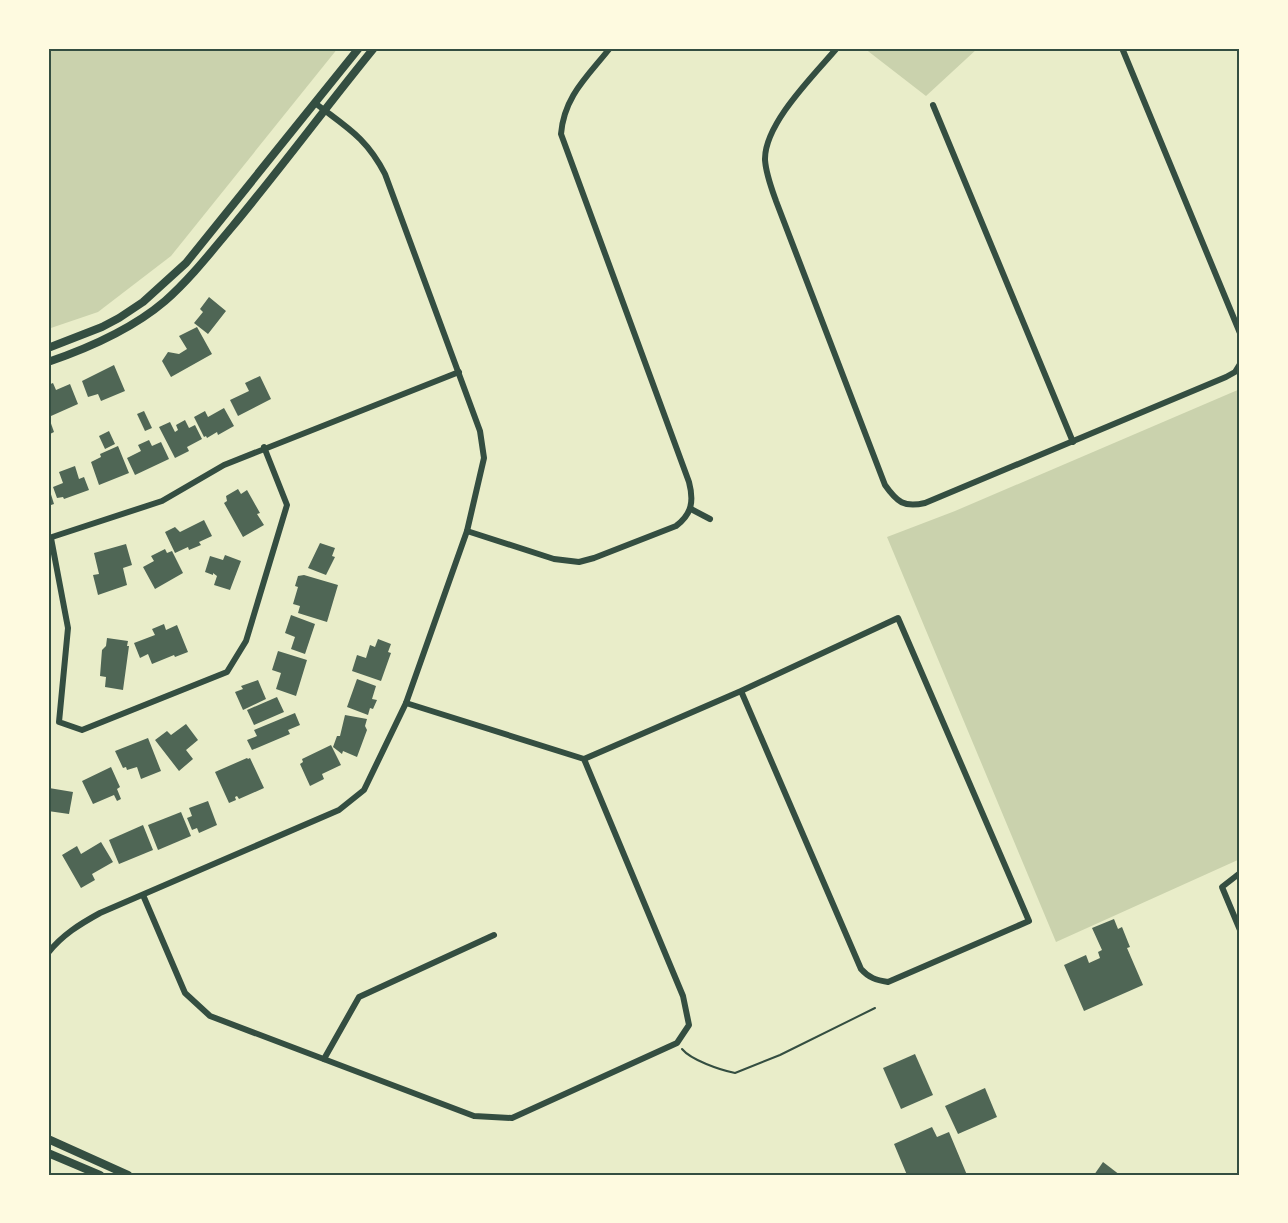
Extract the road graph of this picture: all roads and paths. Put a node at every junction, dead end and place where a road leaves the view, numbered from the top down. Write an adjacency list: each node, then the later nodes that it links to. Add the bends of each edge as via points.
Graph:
1 (359, 48): 6 (street)
2 (374, 48): 8 (street)
3 (610, 48): 16 (street, via 569,100 561,134 689,482)
4 (837, 48): 14 (street, via 778,120 765,159 768,180 885,485 899,501 914,506)
5 (1122, 48): 9 (street)
6 (315, 103): 8 (street); 10 (street, via 211,234 165,283 119,318)
7 (933, 105): 14 (street)
8 (324, 109): 11 (street, via 263,190 164,302 114,334); 13 (street, via 358,135 385,174)
9 (1240, 333)
10 (48, 348)
11 (48, 362)
12 (1240, 364): 14 (street, via 1226,378)
13 (459, 372): 15 (street); 18 (street, via 480,431 484,458)
14 (1073, 442)
15 (264, 447): 19 (street, via 162,501); 19 (street, via 287,505 246,641 227,672 82,730 59,722 68,628)
16 (691, 509): 17 (street); 18 (street, via 676,526 579,562 554,559)
17 (710, 519)
18 (466, 531): 21 (street)
19 (50, 538)
20 (741, 691): 20 (street, via 861,969 873,980 888,982 1029,921 897,618); 22 (street)
21 (406, 703): 22 (street); 24 (street, via 364,790 339,810)
22 (584, 759): 29 (street, via 683,996 688,1025)
23 (1240, 873): 25 (street, via 1222,887)
24 (143, 895): 27 (street, via 76,927); 30 (street, via 185,993 210,1016)
25 (1240, 930)
26 (494, 935): 30 (street, via 359,997)
27 (48, 953)
28 (874, 1008): 29 (path, via 735,1073 686,1054)
29 (677, 1042): 30 (street, via 512,1118 474,1116)
30 (324, 1059)
31 (48, 1139): 34 (street)
32 (48, 1153): 33 (street)
33 (100, 1175)
34 (128, 1175)

